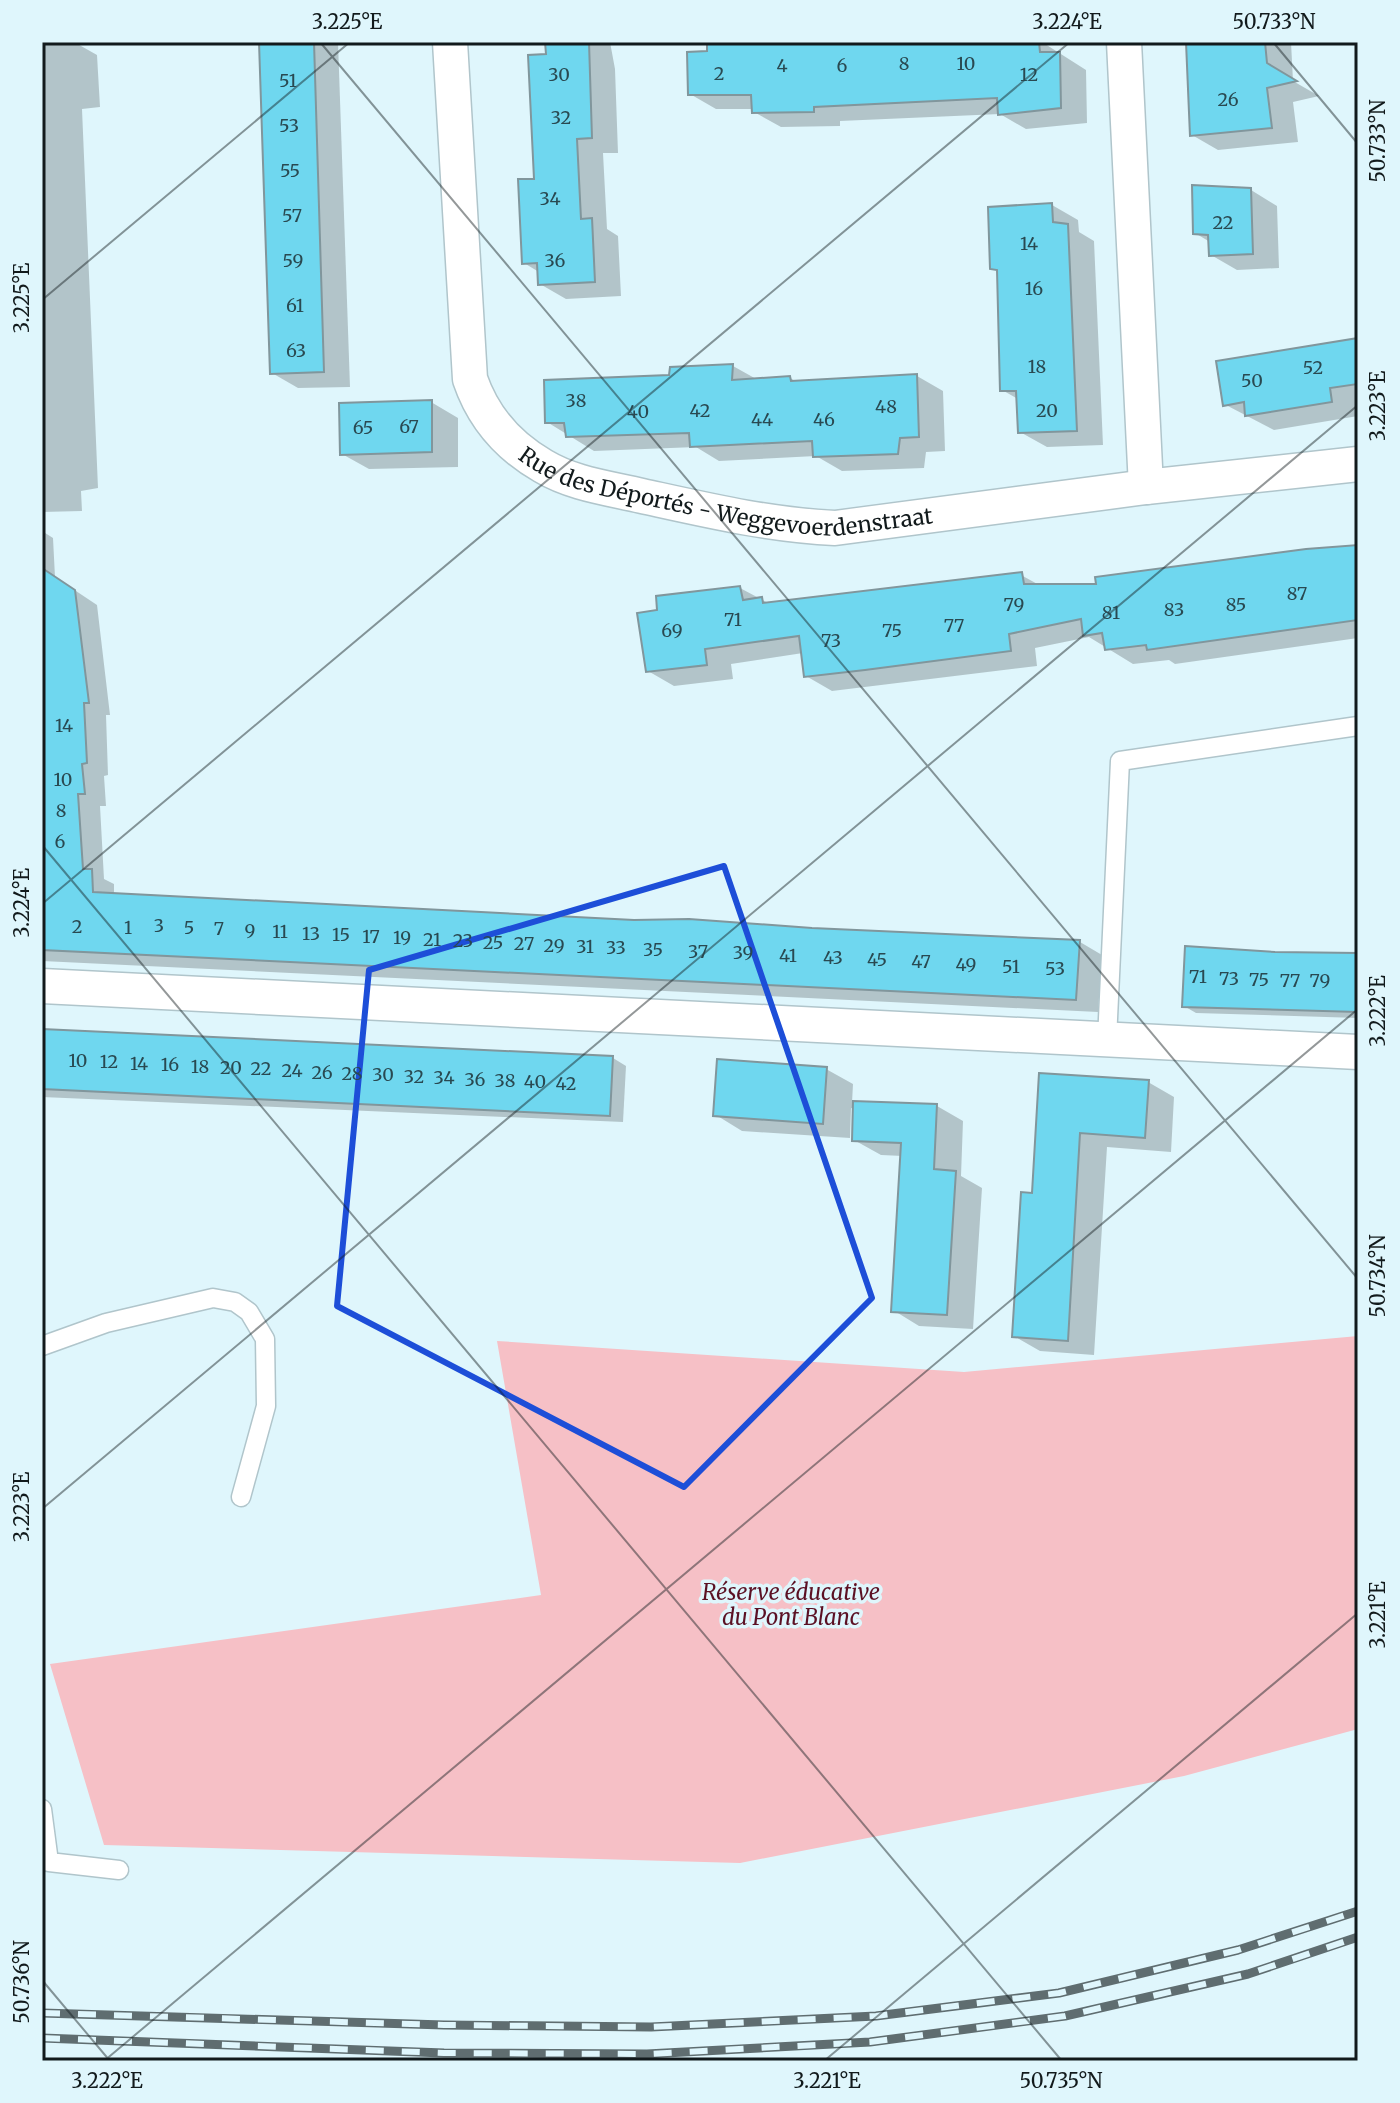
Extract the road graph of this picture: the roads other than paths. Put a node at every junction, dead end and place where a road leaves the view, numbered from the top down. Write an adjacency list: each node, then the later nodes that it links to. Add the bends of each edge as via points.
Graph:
1 (450, 42): 4 (street, Rue des Déportés - Weggevoerdenstraat, via 470,379 494,426 544,467 584,483 739,517 835,528)
2 (1124, 42): 4 (street)
3 (1358, 464): 4 (street, Rue des Déportés - Weggevoerdenstraat)
4 (1146, 487)
5 (1358, 726): 7 (lane, via 1120,761)
6 (42, 986): 7 (street)
7 (1107, 1040): 8 (street)
8 (1358, 1052)
9 (42, 1346): 10 (lane, via 106,1323 213,1298 235,1302 249,1312 265,1339 266,1406)
10 (241, 1497)
11 (42, 1809): 12 (lane, via 49,1862)
12 (119, 1870)

